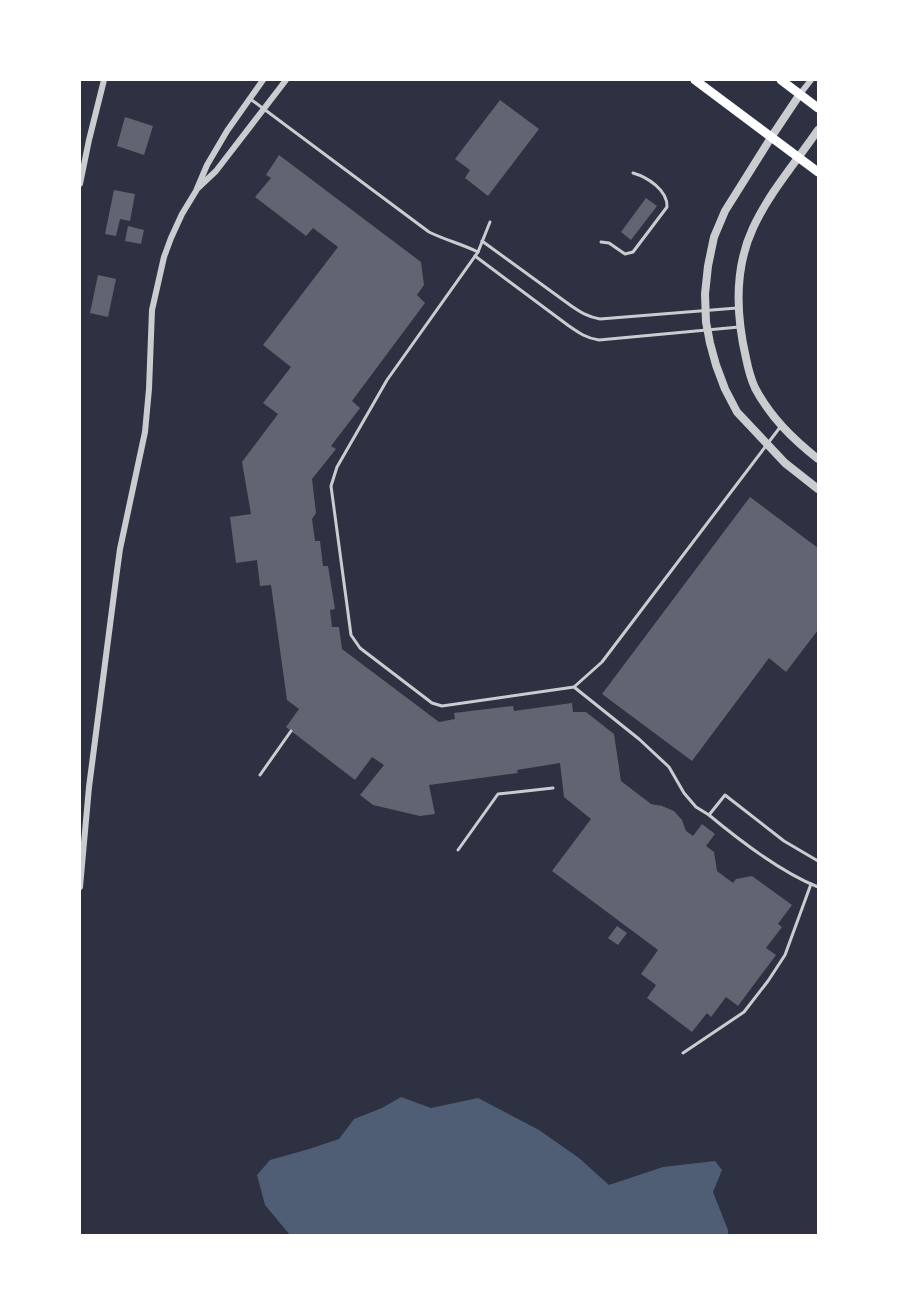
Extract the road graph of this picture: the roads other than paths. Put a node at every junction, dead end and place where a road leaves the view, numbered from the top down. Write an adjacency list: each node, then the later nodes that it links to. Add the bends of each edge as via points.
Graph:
1 (105, 80): 14 (street)
2 (263, 80): 8 (street)
3 (286, 80): 10 (street)
4 (695, 80): 12 (highway)
5 (781, 80): 7 (highway)
6 (811, 80): 7 (street)
7 (800, 94): 9 (highway); 12 (street)
8 (249, 98): 10 (lane); 19 (street, via 207,165)
9 (819, 108)
10 (264, 109): 19 (street); 23 (lane, via 429,232)
11 (819, 130): 15 (street)
12 (772, 136): 15 (highway); 26 (street, via 714,237)
13 (80, 138): 14 (street)
14 (89, 140): 18 (street)
15 (799, 157): 16 (highway); 25 (street, via 752,230 739,275)
16 (819, 172)
17 (633, 173): 22 (lane, via 663,192 667,207 633,252 625,254)
18 (80, 184)
19 (196, 191): 41 (street, via 171,238 155,291 145,432 120,549)
20 (490, 222): 21 (lane)
21 (482, 241): 23 (lane); 26 (lane, via 584,315 600,319)
22 (601, 242)
23 (478, 252): 24 (lane)
24 (475, 256): 28 (lane, via 590,339); 33 (lane, via 387,380 331,480 351,635 360,648 432,703 442,706)
25 (738, 307): 26 (lane); 27 (street)
26 (706, 310): 28 (street)
27 (740, 327): 28 (lane); 29 (street, via 754,386)
28 (708, 330): 30 (street, via 722,381 737,412)
29 (781, 426): 30 (lane); 31 (street)
30 (767, 444): 32 (street); 33 (lane, via 602,662)
31 (819, 459)
32 (819, 489)
33 (574, 687): 37 (lane, via 669,767 684,793)
34 (291, 731): 35 (lane)
35 (260, 775)
36 (553, 788): 38 (lane, via 498,794)
37 (709, 815): 39 (lane, via 725,795 784,841); 40 (lane, via 769,860)
38 (459, 850)
39 (819, 861)
40 (811, 884): 42 (lane); 43 (lane, via 785,955 762,990 738,1017)
41 (80, 887)
42 (819, 887)
43 (683, 1053)

